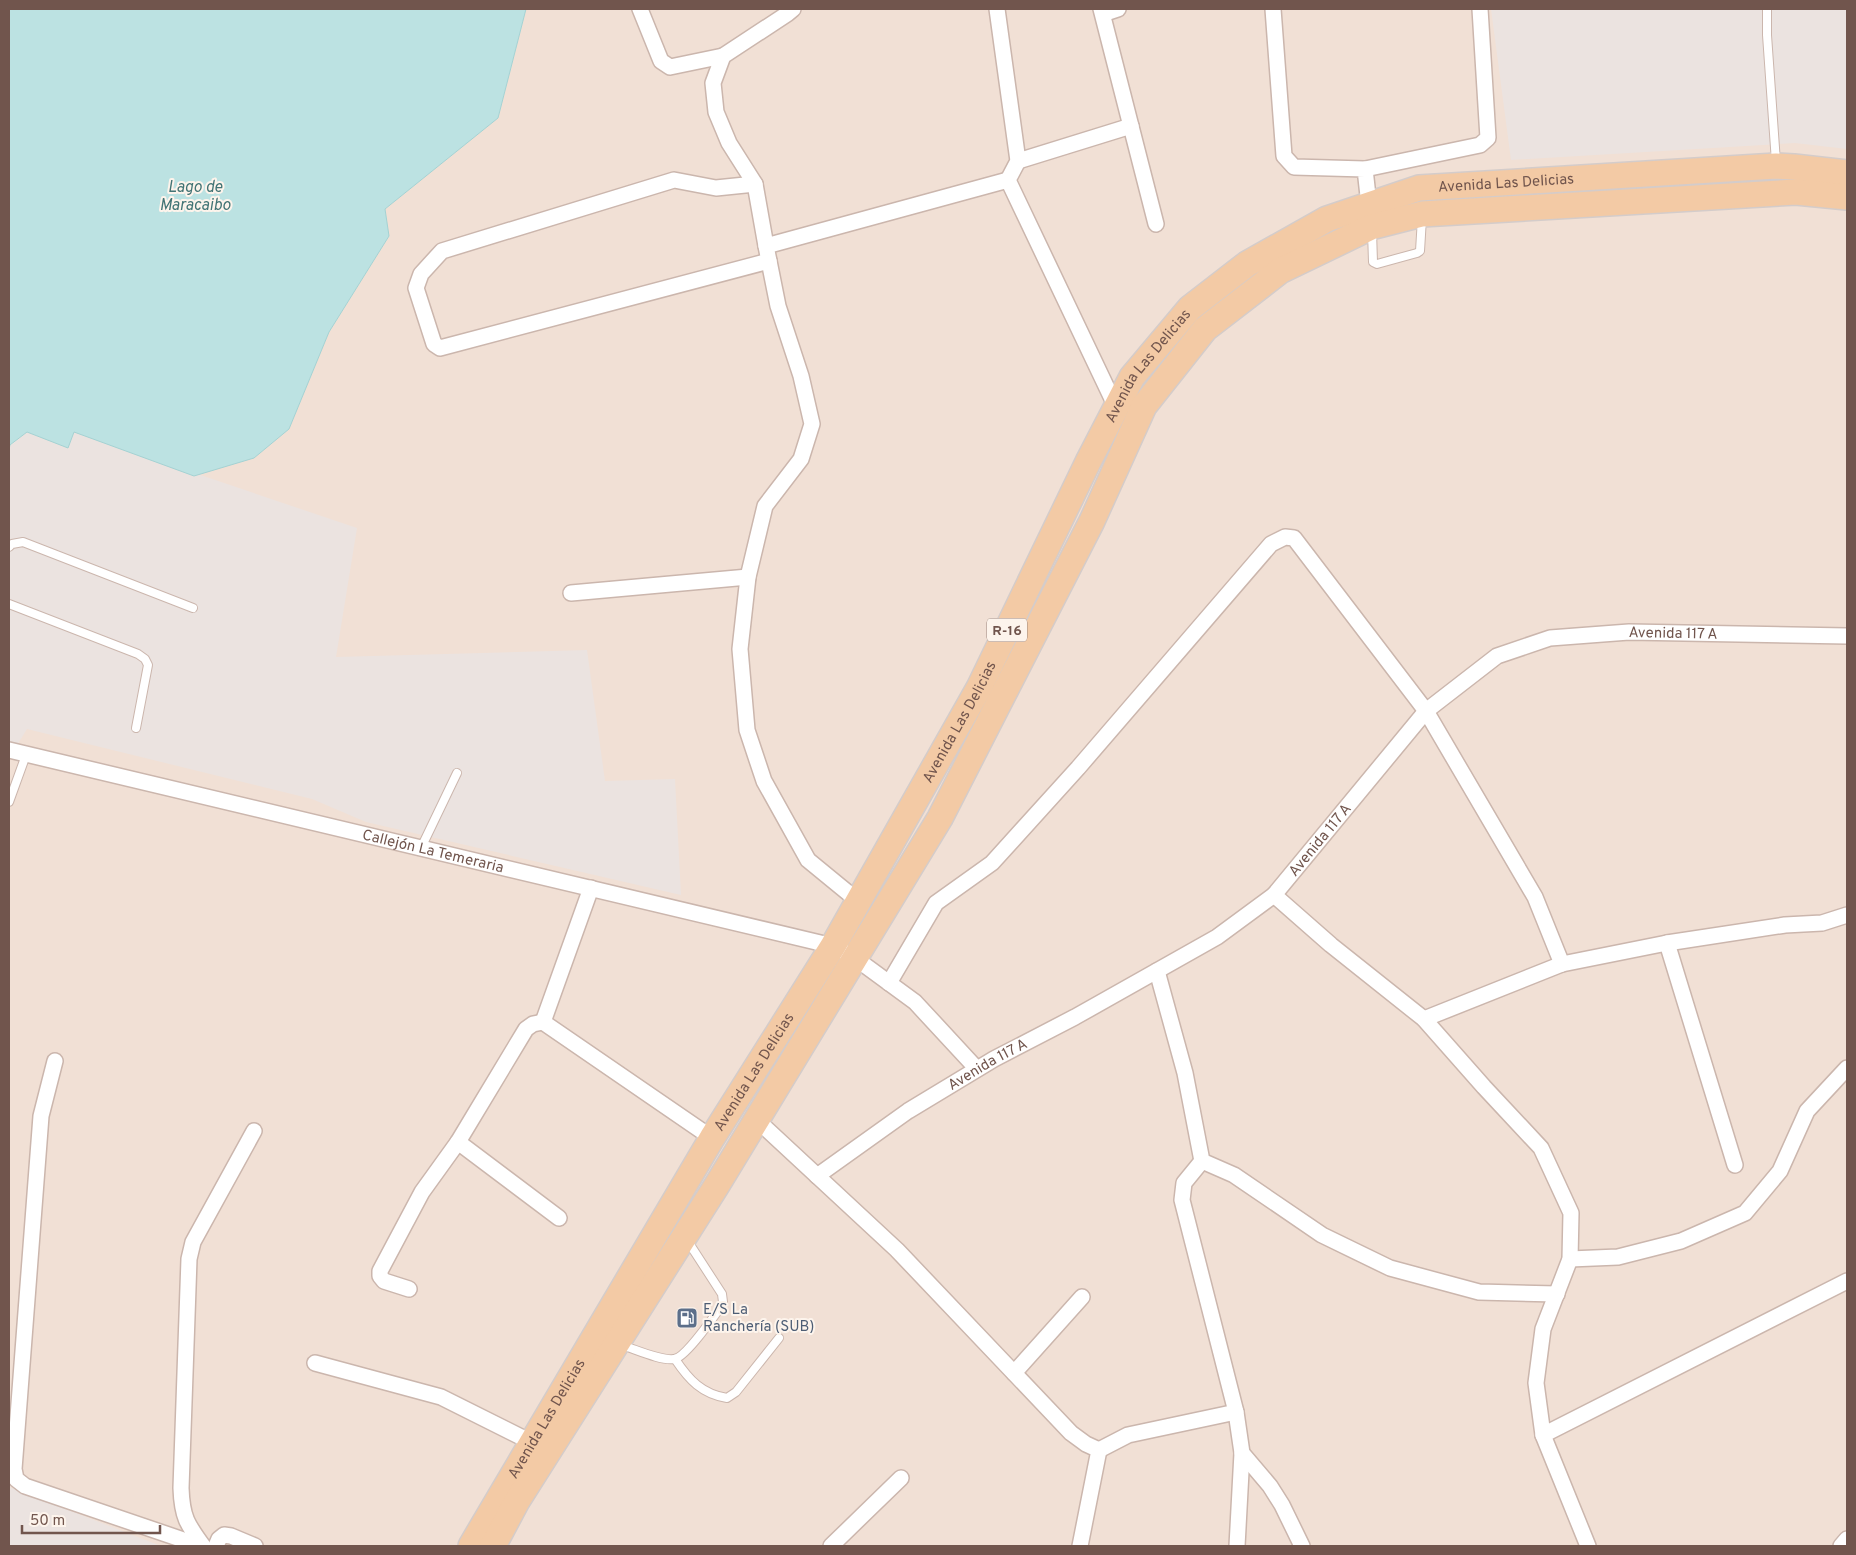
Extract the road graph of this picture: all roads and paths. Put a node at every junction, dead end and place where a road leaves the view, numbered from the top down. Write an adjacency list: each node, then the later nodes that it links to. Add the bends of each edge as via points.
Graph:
1 (640, 9): 9 (street, via 661,61 670,67)
2 (794, 9): 9 (street)
3 (996, 9): 11 (street)
4 (1118, 9): 8 (street)
5 (1273, 9): 13 (street, via 1284,156 1294,167)
6 (1480, 9): 13 (street, via 1488,138 1480,145)
7 (1767, 9): 12 (lane)
8 (1102, 12): 10 (street)
9 (723, 56): 16 (street, via 713,83 716,112 729,143)
10 (1130, 126): 11 (street); 20 (street)
11 (1018, 161): 15 (street)
12 (1776, 166): 14 (main road, Avenida Las Delicias / R-16); 19 (main road, Avenida Las Delicias / R-16, via 1419,188)
13 (1364, 169): 19 (street)
14 (1847, 173)
15 (1008, 180): 21 (street); 22 (street)
16 (755, 184): 21 (street); 21 (street, via 716,188 674,180 665,182 442,251 421,274 416,288 434,344 440,348)
17 (1847, 197): 18 (main road, Avenida Las Delicias / R-16, via 1796,192)
18 (1422, 214): 19 (main road, Avenida Las Delicias / R-16); 19 (lane, via 1420,251 1377,264 1373,262)
19 (1370, 216): 22 (main road, Avenida Las Delicias / R-16, via 1327,219 1247,264 1190,308 1132,377); 42 (main road, Avenida Las Delicias / R-16, via 1280,271 1205,329 1144,406 1092,520 940,818)
20 (1156, 224)
21 (768, 253): 24 (street, via 778,306 801,376 812,424 802,459 765,506)
22 (1116, 407): 38 (main road, Avenida Las Delicias / R-16, via 979,688)
23 (9, 547): 27 (lane, via 23,542)
24 (748, 577): 25 (street); 38 (street, via 740,649 747,730 764,781 808,860)
25 (570, 593)
26 (9, 604): 30 (lane, via 145,659 148,665)
27 (193, 608)
28 (1847, 636): 29 (street, Avenida 117 A, via 1629,632 1550,638 1497,656)
29 (1426, 711): 37 (street, Avenida 117 A); 43 (street, via 1535,897); 45 (street, via 1294,538 1284,537 1270,544 992,863 936,903)
30 (136, 728)
31 (9, 750): 32 (street, Callejón La Temeraria)
32 (26, 755): 34 (lane); 35 (street, Callejón La Temeraria)
33 (457, 773): 35 (lane)
34 (9, 802)
35 (421, 848): 36 (street, Callejón La Temeraria)
36 (591, 888): 41 (street, Callejón La Temeraria); 47 (street)
37 (1274, 895): 44 (street, Avenida 117 A, via 1217,937); 46 (street)
38 (858, 901): 41 (main road, Avenida Las Delicias / R-16)
39 (1847, 915): 40 (street, via 1822,923 1784,925)
40 (1666, 943): 43 (street); 56 (street)
41 (833, 946): 42 (street, Callejón La Temeraria); 53 (main road, Avenida Las Delicias / R-16)
42 (855, 958): 45 (street, Callejón La Temeraria); 51 (main road, Avenida Las Delicias / R-16)
43 (1562, 964): 46 (street)
44 (1157, 971): 50 (street, Avenida 117 A); 55 (street, via 1184,1073)
45 (888, 983): 50 (street, Callejón La Temeraria, via 915,1002)
46 (1424, 1019): 60 (street, via 1541,1148 1571,1213)
47 (543, 1022): 53 (street); 54 (street, via 526,1029)
48 (55, 1061): 77 (street, via 41,1116 14,1469 16,1479 24,1486)
49 (1847, 1068): 60 (street, via 1807,1111 1780,1171 1745,1213 1681,1241 1618,1257)
50 (977, 1069): 57 (street, Avenida 117 A, via 908,1110)
51 (757, 1120): 57 (street); 59 (main road, Avenida Las Delicias / R-16)
52 (254, 1131): 77 (street, via 193,1242 189,1258 181,1507 186,1522)
53 (712, 1138): 72 (main road, Avenida Las Delicias / R-16)
54 (458, 1142): 58 (street); 62 (street, via 422,1192 380,1271 384,1281)
55 (1202, 1161): 63 (street, via 1234,1175 1322,1235 1390,1268 1479,1292); 70 (street, via 1184,1183 1182,1200)
56 (1735, 1165)
57 (817, 1176): 69 (street, via 897,1250)
58 (559, 1218)
59 (685, 1236): 66 (main road, Avenida Las Delicias / R-16); 67 (lane, via 722,1294 723,1302 684,1354)
60 (1570, 1259): 63 (street)
61 (1847, 1281): 71 (street)
62 (409, 1289)
63 (1557, 1294): 71 (street, via 1543,1329 1536,1383)
64 (1082, 1297): 69 (street)
65 (779, 1338): 67 (lane, via 736,1392 727,1398 713,1396 698,1388)
66 (617, 1343): 67 (lane); 81 (main road, Avenida Las Delicias / R-16, via 517,1501)
67 (675, 1360)
68 (315, 1363): 72 (street, via 441,1397)
69 (1014, 1373): 73 (street, via 1071,1433)
70 (1236, 1412): 73 (street, via 1128,1435); 74 (street)
71 (1543, 1435): 86 (street)
72 (532, 1442): 80 (main road, Avenida Las Delicias / R-16)
73 (1099, 1450): 83 (street)
74 (1242, 1452): 84 (street); 85 (street, via 1270,1486)
75 (901, 1478): 82 (street)
76 (1847, 1540): 87 (street)
77 (202, 1546)
78 (216, 1546): 79 (street, via 224,1535)
79 (255, 1546)
80 (471, 1546)
81 (493, 1546)
82 (831, 1546)
83 (1080, 1546)
84 (1237, 1546)
85 (1302, 1546)
86 (1588, 1546)
87 (1841, 1546)

